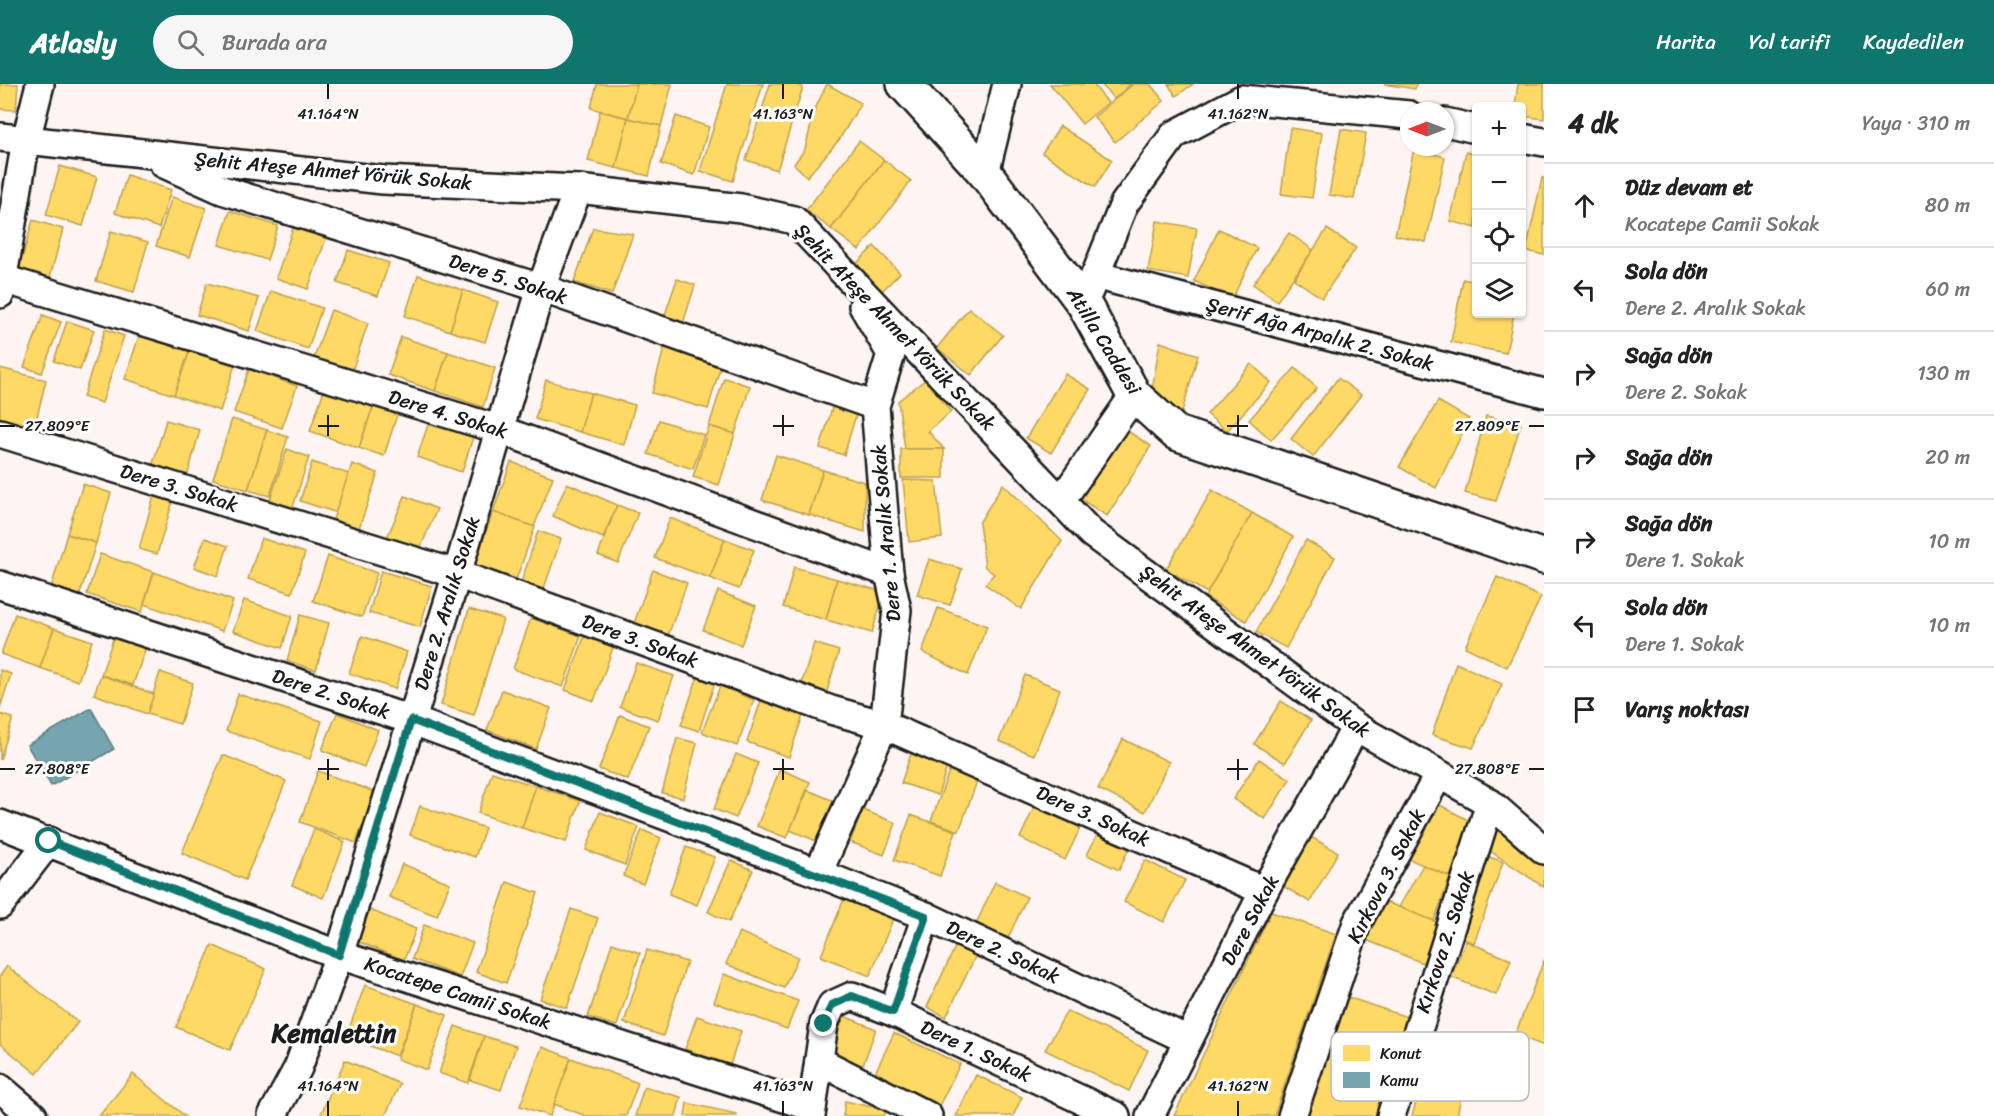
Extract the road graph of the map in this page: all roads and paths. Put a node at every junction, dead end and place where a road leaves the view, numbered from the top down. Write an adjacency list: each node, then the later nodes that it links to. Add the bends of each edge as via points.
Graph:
1 (40, 84): 7 (street)
2 (904, 84): 11 (street, Atilla Caddesi)
3 (1007, 84): 11 (street)
4 (1400, 114): 16 (street, via 1242,99 1174,135 1124,204)
5 (1454, 124): 6 (street)
6 (1472, 128)
7 (13, 139): 10 (street, Şehit Ateşe Ahmet Yörük Sokak); 14 (street)
8 (1526, 139): 9 (street)
9 (1544, 142)
10 (140, 153): 12 (street, Şehit Ateşe Ahmet Yörük Sokak, via 383,180); 15 (street, Dere 5. Sokak, via 222,190)
11 (985, 173): 16 (street, Atilla Caddesi)
12 (578, 189): 13 (street, Şehit Ateşe Ahmet Yörük Sokak, via 741,208 794,220); 15 (street, Dere 2. Aralık Sokak)
13 (839, 266): 19 (street, Dere 1. Aralık Sokak, via 891,354); 22 (street, Şehit Ateşe Ahmet Yörük Sokak)
14 (1, 284): 20 (street, Dere 4. Sokak)
15 (541, 288): 19 (street, Dere 5. Sokak); 20 (street, Dere 2. Aralık Sokak)
16 (1090, 289): 17 (street, Şerif Ağa Arpalık 2. Sokak); 18 (street, Atilla Caddesi)
17 (1544, 393)
18 (1134, 395): 22 (street); 23 (street, Atilla Caddesi, via 1176,433)
19 (875, 406): 24 (street, Dere 1. Aralık Sokak)
20 (498, 429): 24 (street, Dere 4. Sokak); 25 (street, Dere 2. Aralık Sokak)
21 (0, 433): 25 (street, Dere 3. Sokak)
22 (1061, 501): 29 (street, Şehit Ateşe Ahmet Yörük Sokak, via 1091,533)
23 (1544, 557)
24 (889, 573): 28 (street, Dere 1. Aralık Sokak, via 897,610)
25 (457, 574): 27 (street, Dere 2. Aralık Sokak); 28 (street, Dere 3. Sokak, via 820,706)
26 (0, 585): 27 (street, Dere 2. Sokak)
27 (411, 720): 35 (street, Dere 2. Sokak); 39 (street, Dere 2. Aralık Sokak)
28 (884, 725): 35 (street, Dere 1. Aralık Sokak); 36 (street, Dere 3. Sokak)
29 (1356, 727): 30 (street, Şehit Ateşe Ahmet Yörük Sokak); 36 (street, Dere Sokak)
30 (1439, 774): 31 (street, Şehit Ateşe Ahmet Yörük Sokak); 52 (street, Kırkova 3. Sokak, via 1357,922)
31 (1490, 803): 34 (street, Şehit Ateşe Ahmet Yörük Sokak); 41 (street, Kırkova 2. Sokak)
32 (0, 824): 33 (street, Kocatepe Camii Sokak)
33 (49, 841): 37 (street); 39 (street, Kocatepe Camii Sokak)
34 (1544, 850)
35 (818, 873): 38 (street, Dere 2. Sokak)
36 (1264, 891): 42 (street, Dere Sokak)
37 (0, 905)
38 (926, 916): 40 (street); 42 (street, Dere 2. Sokak)
39 (339, 955): 46 (street, Kocatepe Camii Sokak); 48 (street, Dere 2. Aralık Sokak, via 298,1068)
40 (893, 1012): 43 (street, Dere 1. Sokak, via 852,996 832,1005 824,1024); 50 (street, Dere 1. Sokak)
41 (1418, 1032)
42 (1188, 1040): 51 (street, Dere Sokak)
43 (819, 1061): 46 (street, Dere 1. Sokak); 49 (street)
44 (0, 1088): 47 (street)
45 (1396, 1101): 53 (street, Kırkova 2. Sokak)
46 (812, 1112)
47 (33, 1116)
48 (272, 1116)
49 (928, 1116)
50 (1116, 1116)
51 (1150, 1116)
52 (1292, 1116)
53 (1391, 1116)

